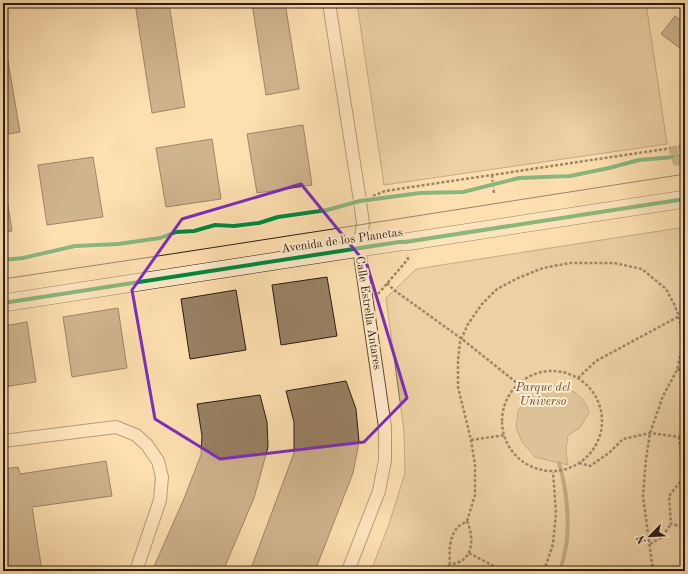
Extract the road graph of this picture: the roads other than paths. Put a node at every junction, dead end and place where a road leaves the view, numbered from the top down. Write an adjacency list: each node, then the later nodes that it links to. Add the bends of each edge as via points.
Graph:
1 (329, 3): 3 (street, Calle Estrella Antares, via 363,224)
2 (685, 199): 3 (street, Avenida de los Planetas)
3 (359, 248): 4 (street, Avenida de los Planetas); 7 (street, Calle Estrella Antares, via 385,427 385,460 379,491)
4 (3, 303)
5 (3, 441): 6 (street, via 116,427 136,435 147,445 158,461 162,477 160,500)
6 (136, 571)
7 (348, 571)

